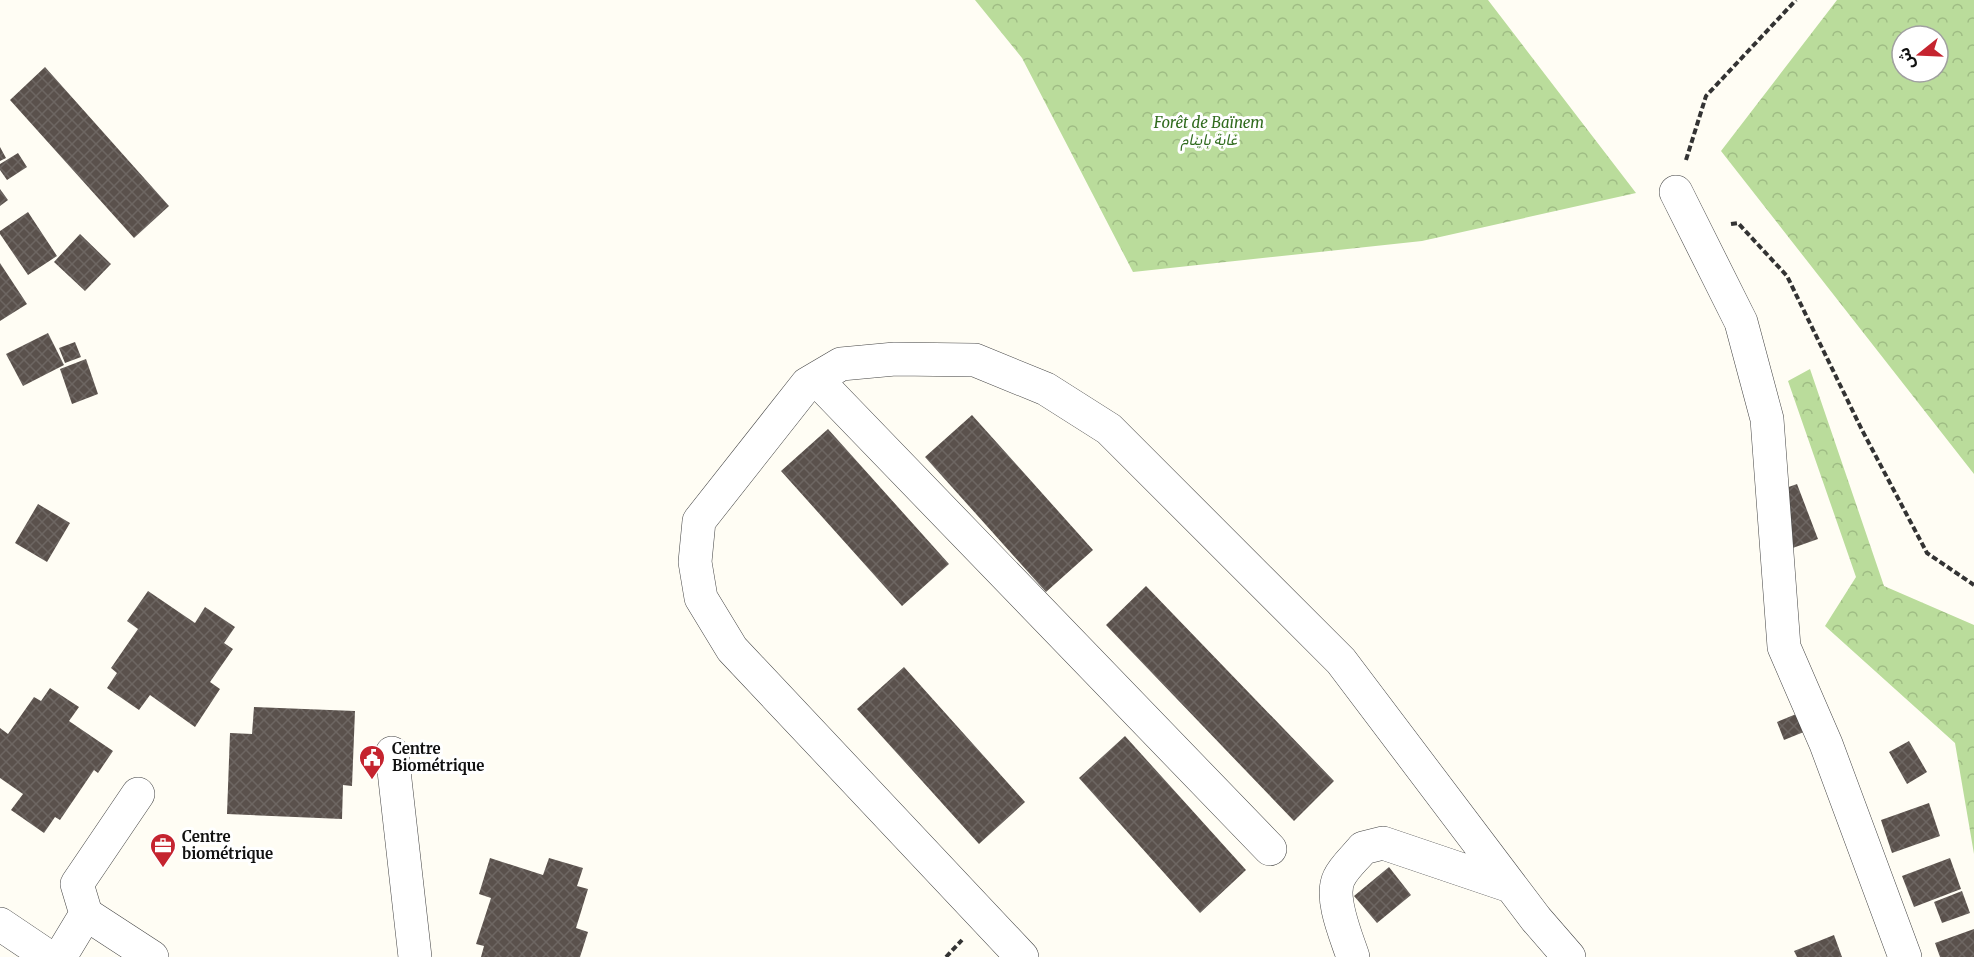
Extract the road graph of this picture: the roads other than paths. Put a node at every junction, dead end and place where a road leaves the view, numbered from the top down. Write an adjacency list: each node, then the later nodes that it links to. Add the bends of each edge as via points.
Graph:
1 (1676, 192): 16 (street, via 1741,322 1767,418 1785,647 1826,744)
2 (816, 379): 5 (street); 6 (street, via 842,364 895,359 975,360 1046,389 1109,429 1341,662); 13 (street, via 807,384 699,521 695,562 701,598 732,649)
3 (392, 753): 12 (street)
4 (138, 794): 7 (street, via 77,884)
5 (1270, 849)
6 (1510, 886): 14 (street, via 1383,843 1363,848 1338,879 1340,918); 15 (street)
7 (86, 914): 10 (street); 11 (street)
8 (0, 924): 9 (street)
9 (49, 957)
10 (60, 957)
11 (152, 957)
12 (415, 957)
13 (1022, 957)
14 (1353, 957)
15 (1569, 957)
16 (1905, 957)

